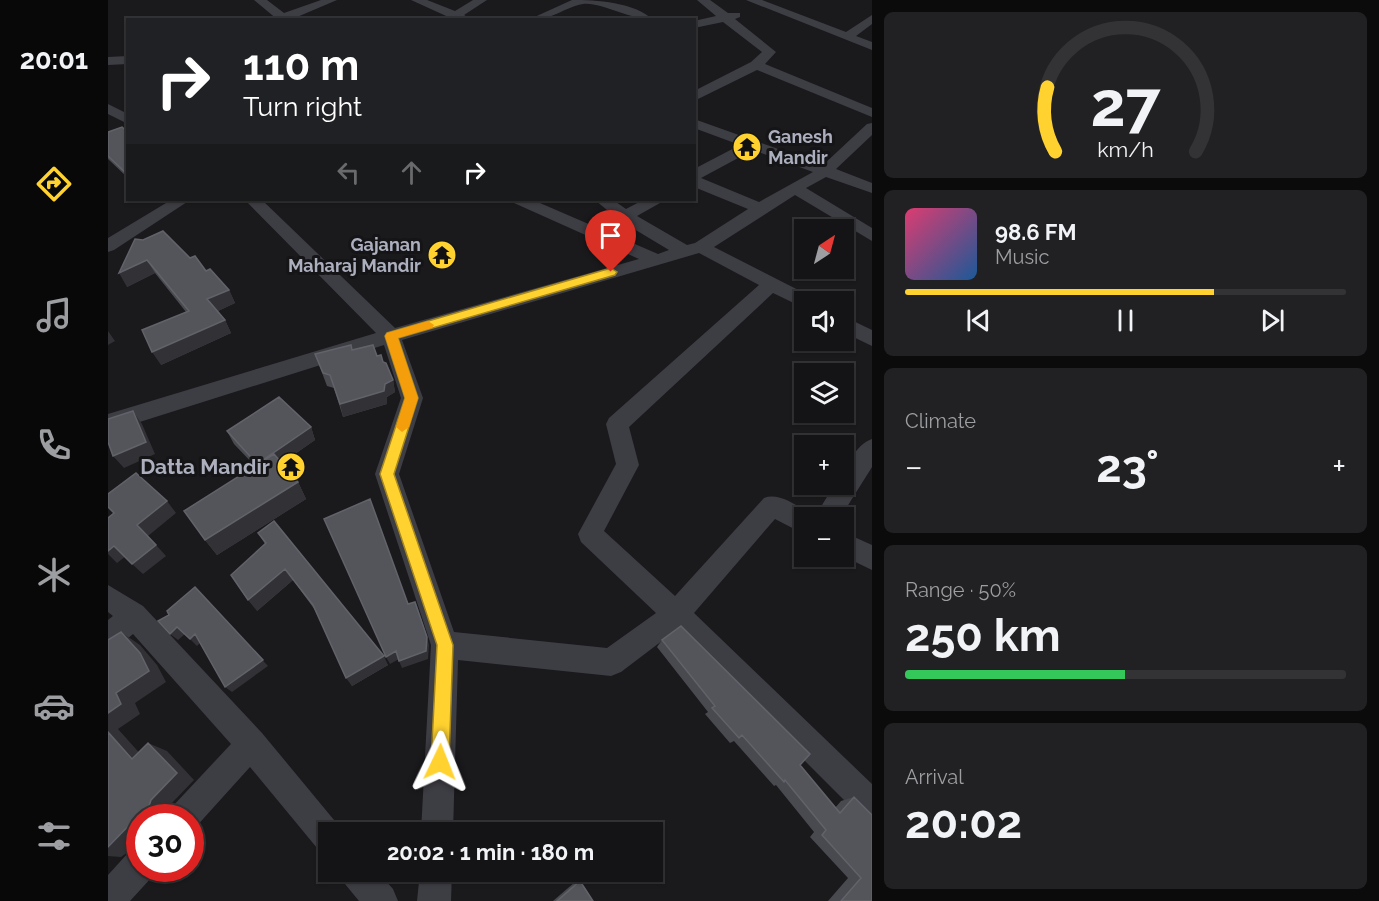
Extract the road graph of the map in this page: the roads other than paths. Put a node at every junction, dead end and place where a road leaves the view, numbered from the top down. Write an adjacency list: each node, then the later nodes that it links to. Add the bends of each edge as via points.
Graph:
1 (260, 0): 13 (street)
2 (331, 0): 14 (street)
3 (417, 0): 12 (street)
4 (481, 0): 12 (street)
5 (582, 0): 15 (street)
6 (587, 0): 16 (street)
7 (703, 0): 11 (street)
8 (752, 0): 10 (street)
9 (785, 0): 10 (street)
10 (774, 7): 11 (street); 19 (street)
11 (727, 16): 18 (street); 21 (street, via 770,52)
12 (462, 17)
13 (282, 18)
14 (286, 18)
15 (539, 18)
16 (644, 18)
17 (872, 20): 19 (street)
18 (696, 24)
19 (849, 35): 20 (street)
20 (872, 46)
21 (756, 65): 22 (street); 25 (street)
22 (696, 96)
23 (126, 103): 24 (street)
24 (109, 110): 26 (street)
25 (872, 113)
26 (126, 119)
27 (696, 124): 30 (street)
28 (872, 128): 29 (street)
29 (866, 141): 31 (street)
30 (751, 145): 31 (street); 32 (street)
31 (825, 171): 34 (street); 35 (street)
32 (696, 175)
33 (696, 182): 41 (street)
34 (795, 188): 41 (street); 43 (street)
35 (872, 188)
36 (180, 201): 44 (street)
37 (254, 201): 50 (street)
38 (521, 201): 46 (street)
39 (604, 201): 42 (street)
40 (652, 201): 42 (street)
41 (760, 207): 45 (street)
42 (625, 216): 45 (street)
43 (872, 236)
44 (108, 246)
45 (692, 249): 46 (street); 47 (street)
46 (655, 259): 50 (street)
47 (772, 284): 48 (street); 59 (street, via 617,424 628,465 590,534)
48 (794, 296)
49 (854, 329): 51 (street)
50 (391, 336): 52 (street); 62 (street, via 412,398 387,474)
51 (872, 339)
52 (108, 423)
53 (872, 448): 54 (street)
54 (833, 507)
55 (794, 517): 59 (street, via 772,505)
56 (854, 549): 57 (street)
57 (872, 558)
58 (108, 597): 60 (street)
59 (676, 614): 62 (street, via 611,662); 65 (street)
60 (134, 615): 61 (street); 63 (street)
61 (108, 638)
62 (445, 645): 66 (street)
63 (251, 744): 64 (street); 67 (street)
64 (196, 804)
65 (872, 806)
66 (437, 822)
67 (318, 825)
68 (126, 880): 71 (street)
69 (365, 882): 72 (street)
70 (436, 882): 73 (street)
71 (108, 900)
72 (381, 901)
73 (435, 901)

